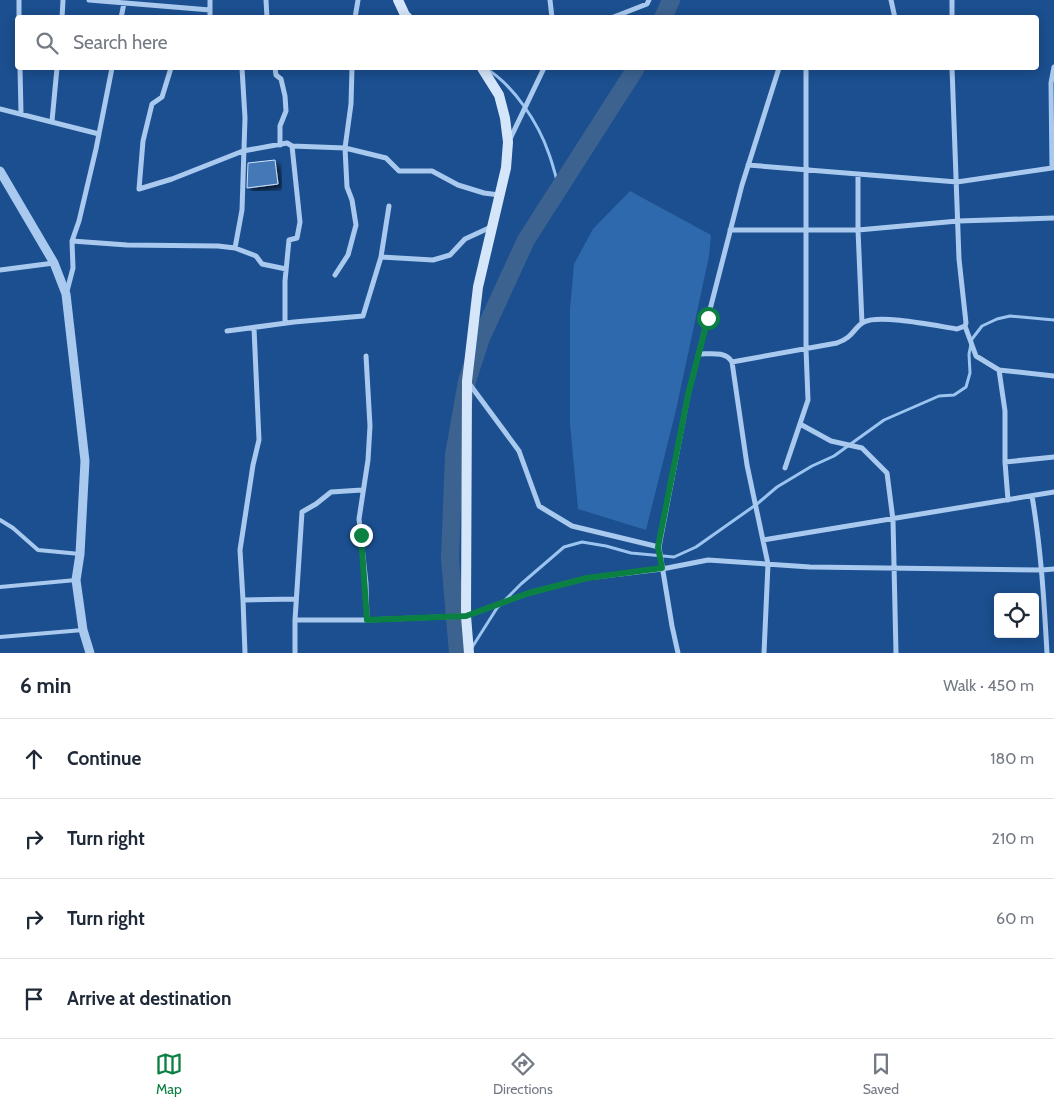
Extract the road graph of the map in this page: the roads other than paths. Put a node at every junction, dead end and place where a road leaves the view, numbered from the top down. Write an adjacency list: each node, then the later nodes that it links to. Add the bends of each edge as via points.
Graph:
1 (19, 0): 15 (street)
2 (63, 0): 16 (street)
3 (89, 0): 12 (street)
4 (210, 0): 14 (street)
5 (266, 0): 19 (street)
6 (358, 0): 20 (street)
7 (398, 0): 21 (main road)
8 (550, 0): 22 (street)
9 (649, 0): 23 (street, via 647,4)
10 (891, 0): 24 (street)
11 (952, 0): 25 (street)
12 (108, 1): 13 (street)
13 (124, 3): 14 (street); 17 (street)
14 (210, 10): 18 (street)
15 (19, 15)
16 (62, 15)
17 (122, 15)
18 (210, 15)
19 (267, 15)
20 (356, 15)
21 (405, 15)
22 (552, 15)
23 (619, 15)
24 (894, 15)
25 (952, 15)
26 (1054, 67): 42 (street)
27 (20, 70): 40 (street)
28 (57, 70): 41 (street)
29 (112, 70): 43 (street)
30 (170, 70): 48 (street, via 162,97 152,104 143,141 139,189)
31 (242, 70): 48 (street)
32 (275, 70): 45 (street, via 280,79 286,111 280,126)
33 (352, 70): 47 (street)
34 (483, 70): 44 (main road, via 499,95)
35 (543, 70): 44 (street)
36 (778, 70): 49 (street)
37 (806, 70): 50 (street)
38 (952, 70): 53 (street)
39 (0, 109): 40 (street)
40 (21, 113): 41 (street)
41 (52, 122): 43 (street)
42 (1053, 129): 53 (street, via 1052,168)
43 (99, 134): 62 (street)
44 (508, 142): 54 (main road)
45 (280, 144): 46 (street); 48 (street)
46 (292, 146): 47 (street); 66 (street, via 300,222 297,238 289,240)
47 (345, 148): 54 (street, via 386,158 399,171 432,171 458,185); 68 (street, via 347,187 356,225 348,255)
48 (243, 151): 63 (street, via 242,210)
49 (748, 165): 50 (street); 59 (street)
50 (807, 170): 52 (street); 60 (street)
51 (0, 171): 65 (street)
52 (858, 174): 53 (street); 61 (street)
53 (957, 182): 57 (street)
54 (500, 195): 58 (main road)
55 (389, 206): 64 (street)
56 (1054, 218): 57 (street)
57 (958, 221): 61 (street); 72 (street)
58 (492, 227): 64 (street, via 465,240 450,255 433,260); 81 (main road, via 478,287)
59 (730, 230): 60 (street); 76 (street)
60 (805, 230): 61 (street); 75 (street)
61 (858, 230): 71 (street)
62 (72, 241): 63 (street); 69 (street, via 73,268)
63 (235, 248): 66 (street, via 256,256 262,264)
64 (381, 257): 70 (street, via 363,316)
65 (54, 263): 67 (street); 69 (street)
66 (286, 269): 70 (street)
67 (0, 270)
68 (335, 275)
69 (66, 294): 94 (street, via 85,461)
70 (285, 323): 73 (street)
71 (862, 323): 72 (street, via 877,318 957,329); 75 (street, via 847,340)
72 (965, 326): 79 (street, via 976,356)
73 (254, 328): 74 (street); 103 (street, via 259,440 240,550)
74 (227, 331)
75 (806, 349): 78 (street); 82 (street, via 809,394)
76 (699, 354): 78 (street, via 725,355); 93 (street)
77 (366, 356): 86 (street, via 370,426)
78 (732, 362): 92 (street, via 747,465)
79 (999, 370): 80 (street); 84 (street)
80 (1054, 376)
81 (467, 381): 93 (street, via 519,451 539,506 572,526); 104 (main road)
82 (800, 424): 85 (street); 91 (street, via 831,442 862,448 868,454 886,473)
83 (1054, 457): 84 (street)
84 (1005, 462): 89 (street)
85 (785, 468)
86 (362, 490): 102 (street, via 331,492 302,512); 106 (street, via 359,519)
87 (1054, 492): 88 (street)
88 (1032, 496): 89 (street); 99 (street)
89 (1008, 500): 91 (street)
90 (0, 520): 94 (lane, via 38,550)
91 (894, 520): 92 (street); 96 (street)
92 (763, 540): 95 (street)
93 (658, 547): 97 (street)
94 (80, 554): 100 (street)
95 (768, 564): 96 (street); 97 (street, via 708,560); 114 (street)
96 (894, 567): 99 (street); 115 (street)
97 (662, 568): 104 (street, via 587,578 529,593); 113 (street)
98 (1054, 569): 99 (street)
99 (1042, 570): 116 (street)
100 (76, 580): 101 (lane); 107 (street)
101 (0, 587)
102 (296, 599): 103 (street); 105 (street)
103 (243, 600): 110 (street)
104 (466, 616): 106 (street); 112 (main road)
105 (295, 620): 106 (street); 111 (street)
106 (367, 620)
107 (84, 630): 108 (lane); 109 (street)
108 (0, 637)
109 (90, 653)
110 (245, 653)
111 (295, 653)
112 (469, 653)
113 (678, 653)
114 (764, 653)
115 (896, 653)
116 (1047, 653)

